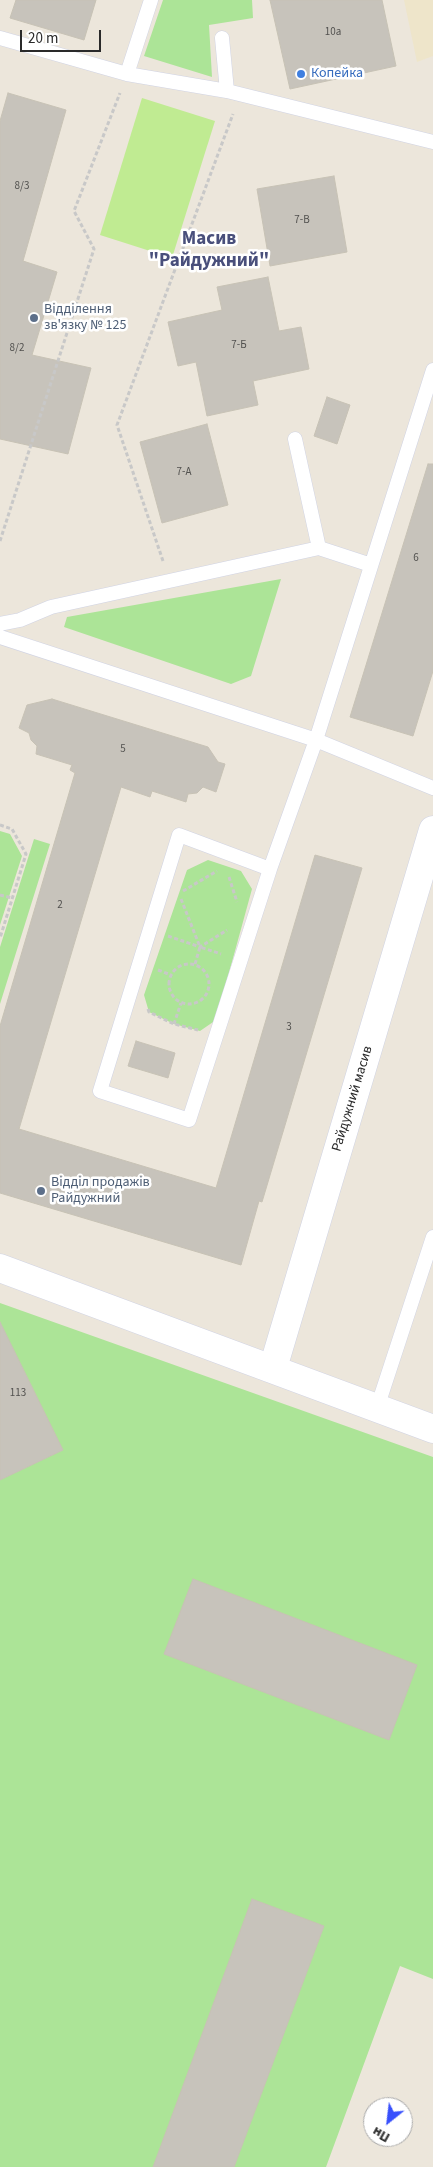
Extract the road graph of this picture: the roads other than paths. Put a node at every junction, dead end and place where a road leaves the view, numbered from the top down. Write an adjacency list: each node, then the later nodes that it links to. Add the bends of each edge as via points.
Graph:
1 (151, 0): 4 (lane)
2 (0, 38): 4 (lane)
3 (222, 38): 5 (lane)
4 (127, 74): 5 (lane)
5 (234, 93): 6 (lane)
6 (433, 142)
7 (433, 370): 10 (lane)
8 (295, 439): 9 (lane)
9 (319, 548): 10 (lane); 11 (lane, via 51,607 20,620)
10 (371, 565): 13 (lane)
11 (0, 624)
12 (0, 637): 13 (lane)
13 (316, 740): 14 (lane); 16 (lane)
14 (433, 788)
15 (433, 830): 19 (street, Райдужний масив)
16 (270, 869): 16 (lane, via 189,1120 100,1091 179,835)
17 (433, 1237): 20 (lane)
18 (0, 1268): 19 (street)
19 (273, 1368): 20 (street)
20 (377, 1408): 21 (street)
21 (433, 1429)

